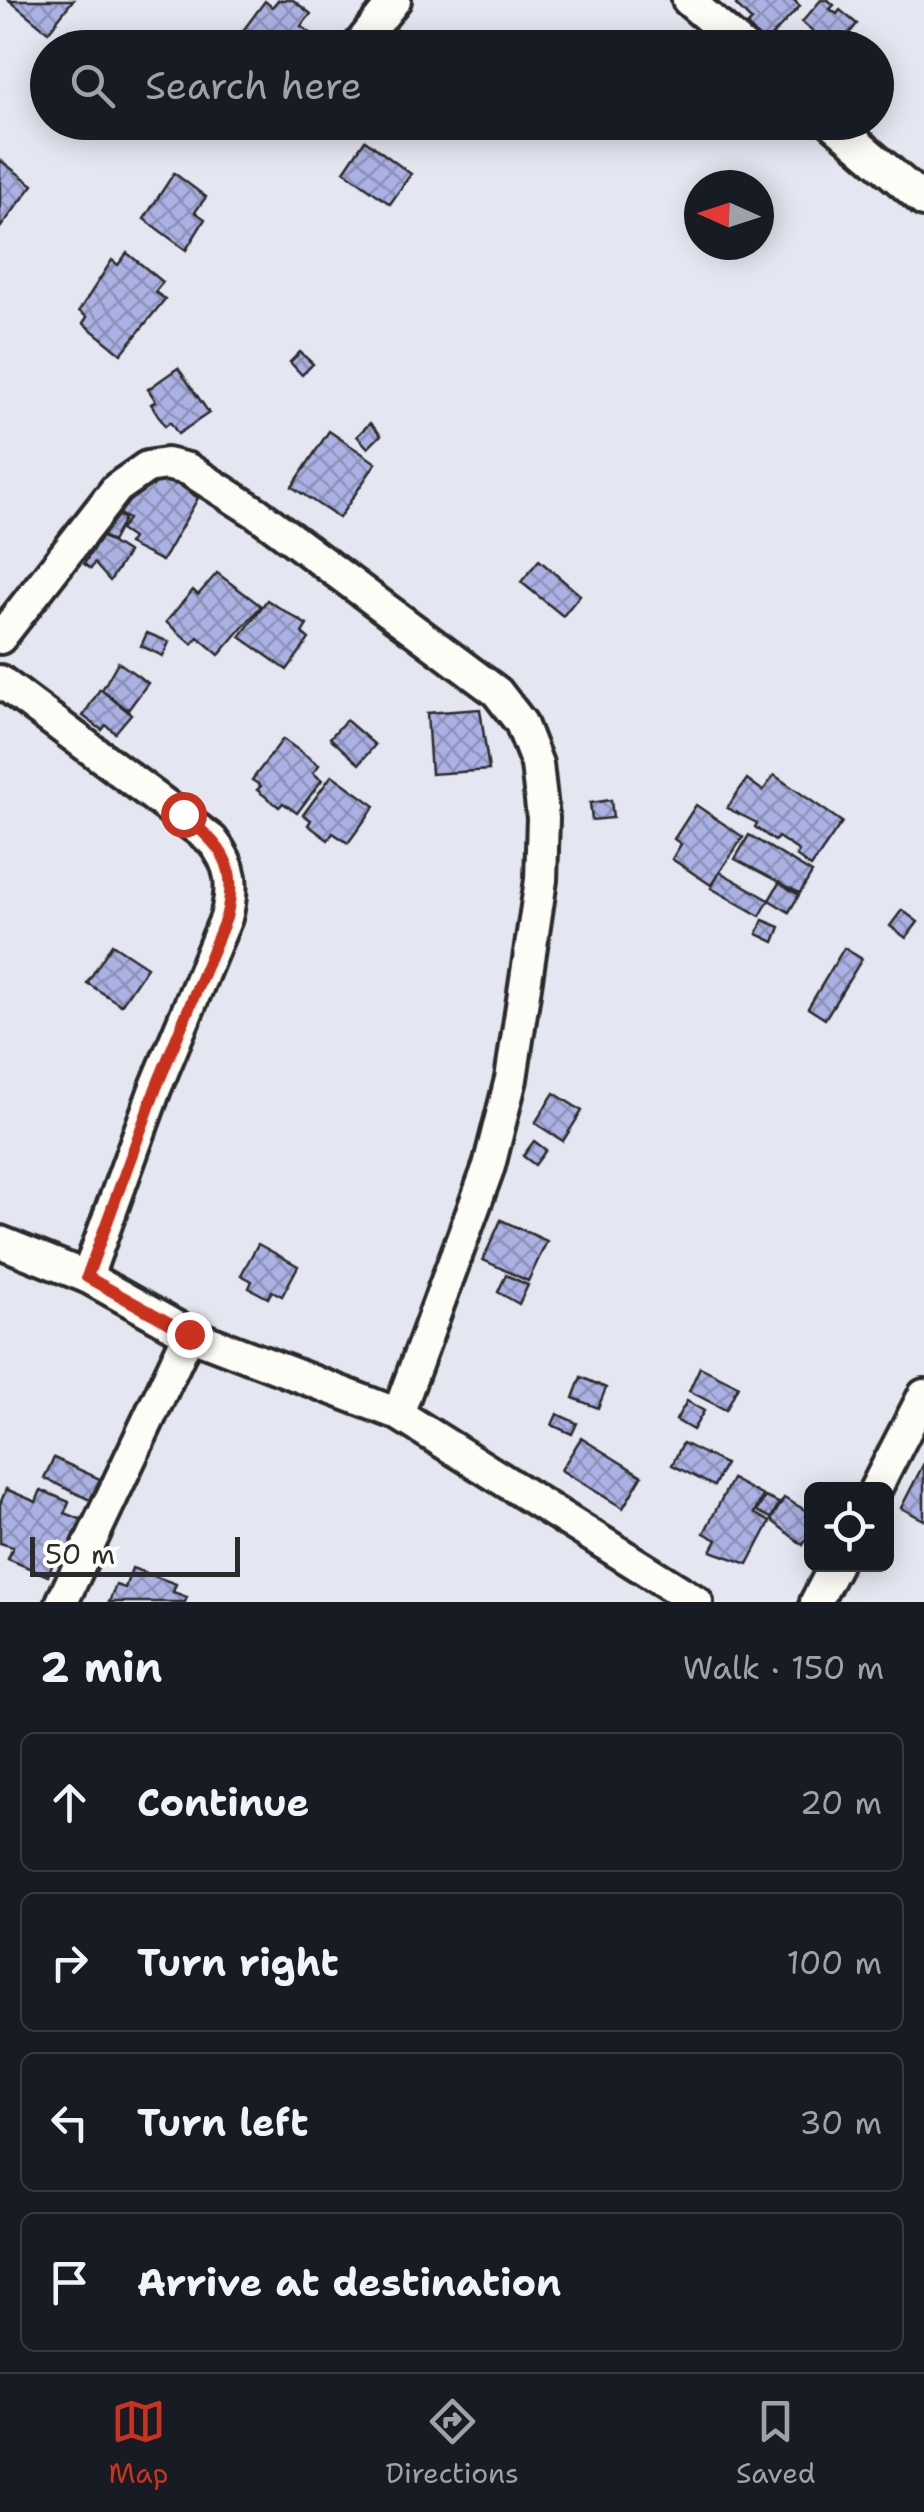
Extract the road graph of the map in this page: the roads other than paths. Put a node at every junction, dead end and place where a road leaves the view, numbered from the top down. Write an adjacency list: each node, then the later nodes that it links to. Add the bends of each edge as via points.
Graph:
1 (395, 0): 3 (street)
2 (688, 0): 4 (street)
3 (371, 30)
4 (723, 30)
5 (853, 140): 6 (street)
6 (924, 201)
7 (0, 638): 13 (street, via 117,488 132,473 166,464 188,469 257,513 497,692 520,723 537,764 542,880 511,1079 490,1166)
8 (0, 681): 10 (street, via 212,840 227,859 233,888)
9 (0, 1242): 10 (street)
10 (87, 1277): 11 (street)
11 (189, 1334): 13 (street); 16 (street)
12 (924, 1396): 14 (street)
13 (398, 1414): 17 (street)
14 (879, 1482)
15 (832, 1572): 18 (street)
16 (62, 1602)
17 (697, 1602)
18 (816, 1602)

